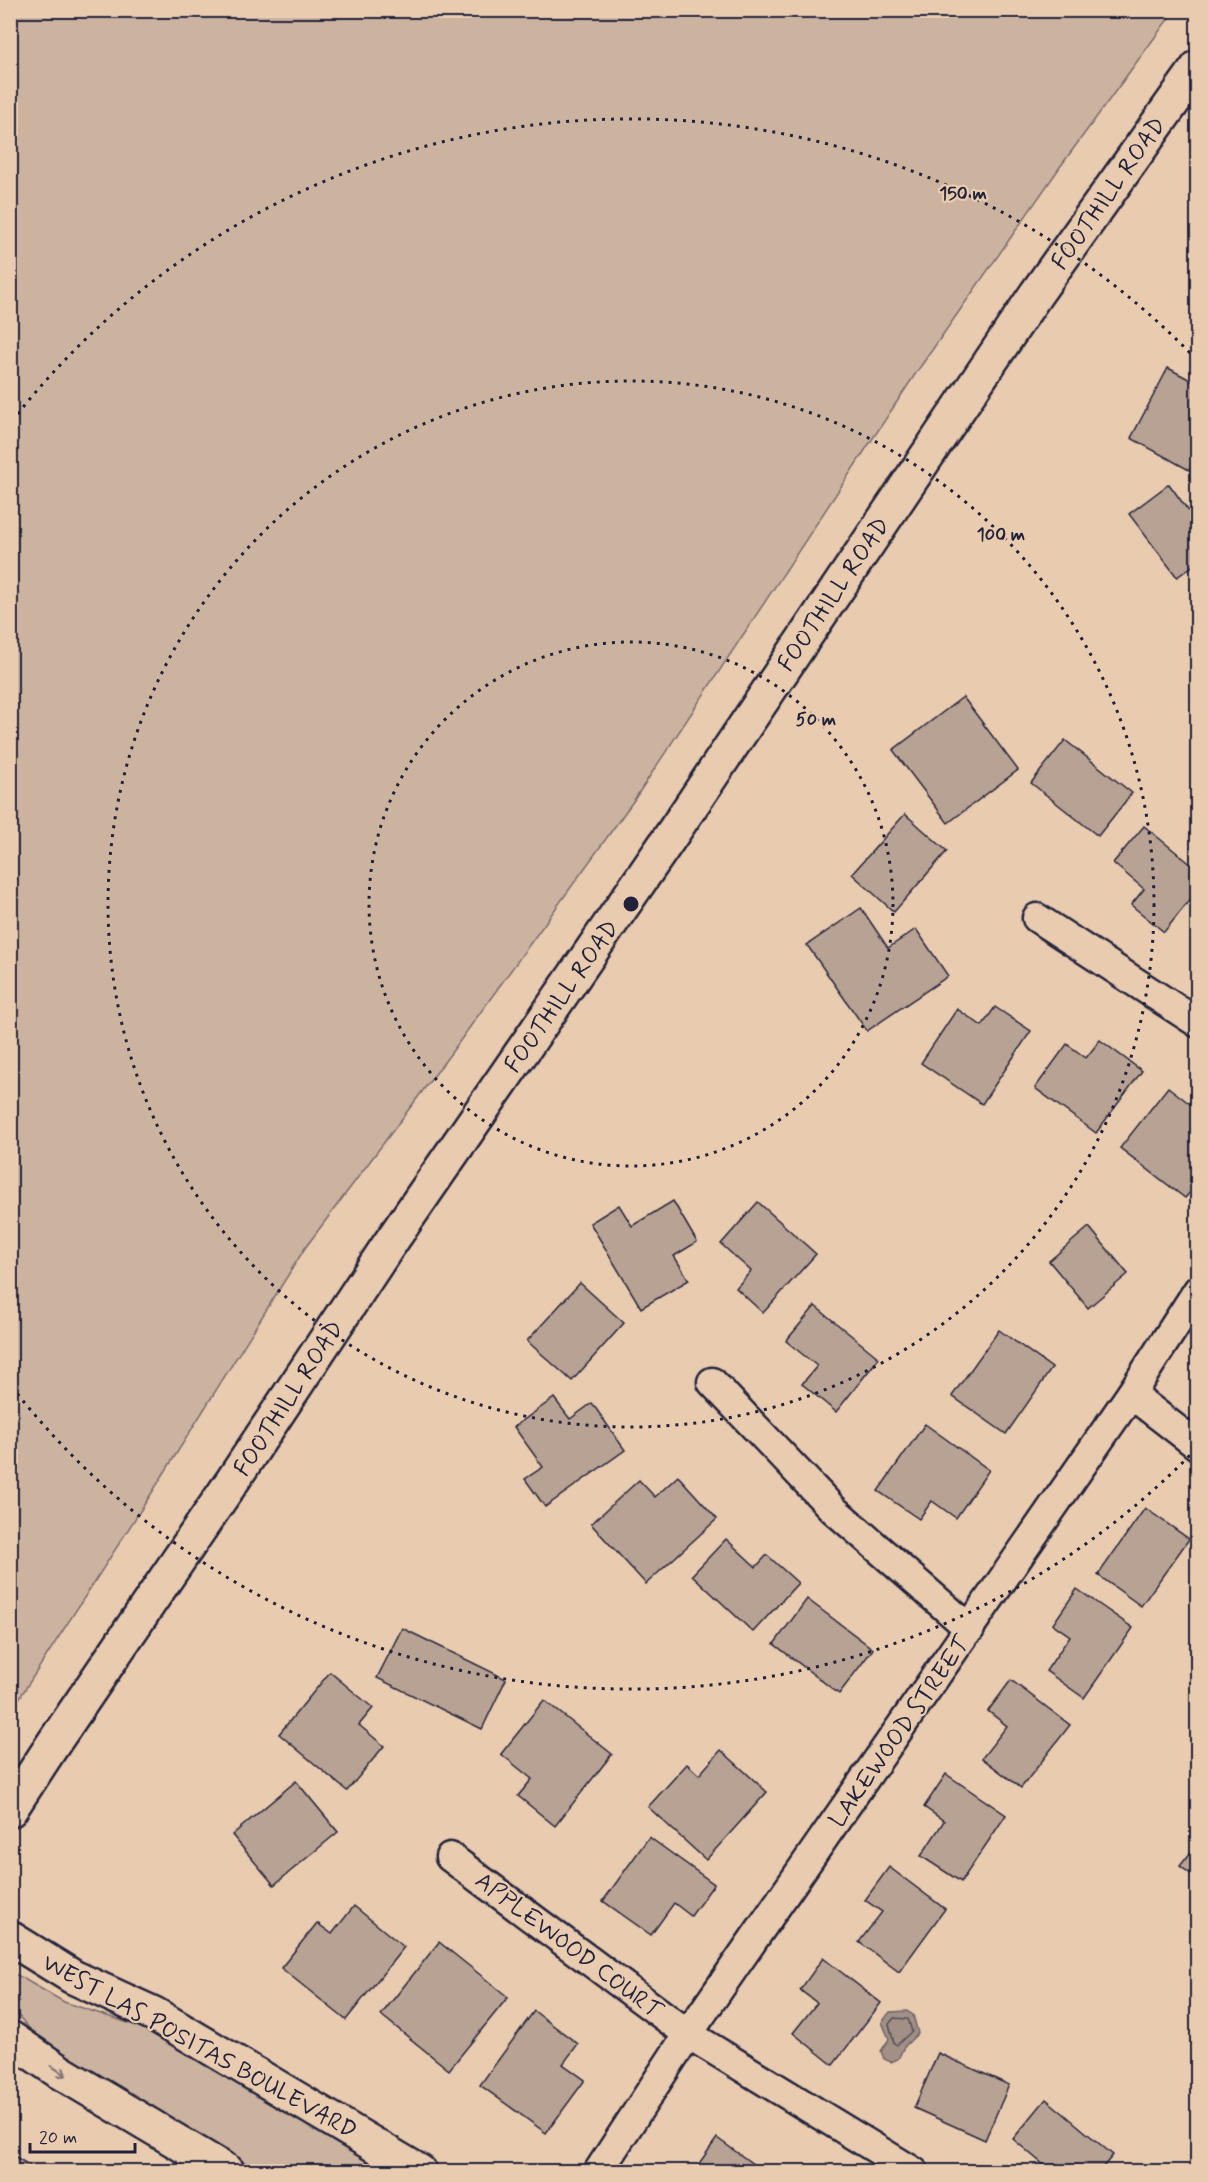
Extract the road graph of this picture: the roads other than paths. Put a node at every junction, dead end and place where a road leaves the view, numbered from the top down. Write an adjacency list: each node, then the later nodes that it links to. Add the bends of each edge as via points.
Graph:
1 (1197, 66): 9 (main road, FOOTHILL ROAD, via 1036,294 666,843 388,1246)
2 (1037, 918): 3 (street)
3 (1197, 1023)
4 (1197, 1290): 6 (street, LAKEWOOD STREET)
5 (712, 1382): 8 (street, via 833,1509)
6 (1131, 1394): 7 (street); 8 (street, LAKEWOOD STREET)
7 (1197, 1446)
8 (970, 1629): 12 (street, LAKEWOOD STREET)
9 (10, 1810)
10 (450, 1857): 12 (street, APPLEWOOD COURT)
11 (10, 1938): 15 (main road, WEST LAS POSITAS BOULEVARD, via 73,1977 154,2014)
12 (688, 2034): 16 (street, LAKEWOOD STREET); 17 (street, APPLEWOOD COURT)
13 (10, 2038): 14 (main road, one-way to 14)
14 (228, 2172)
15 (420, 2172)
16 (598, 2172)
17 (914, 2172)

